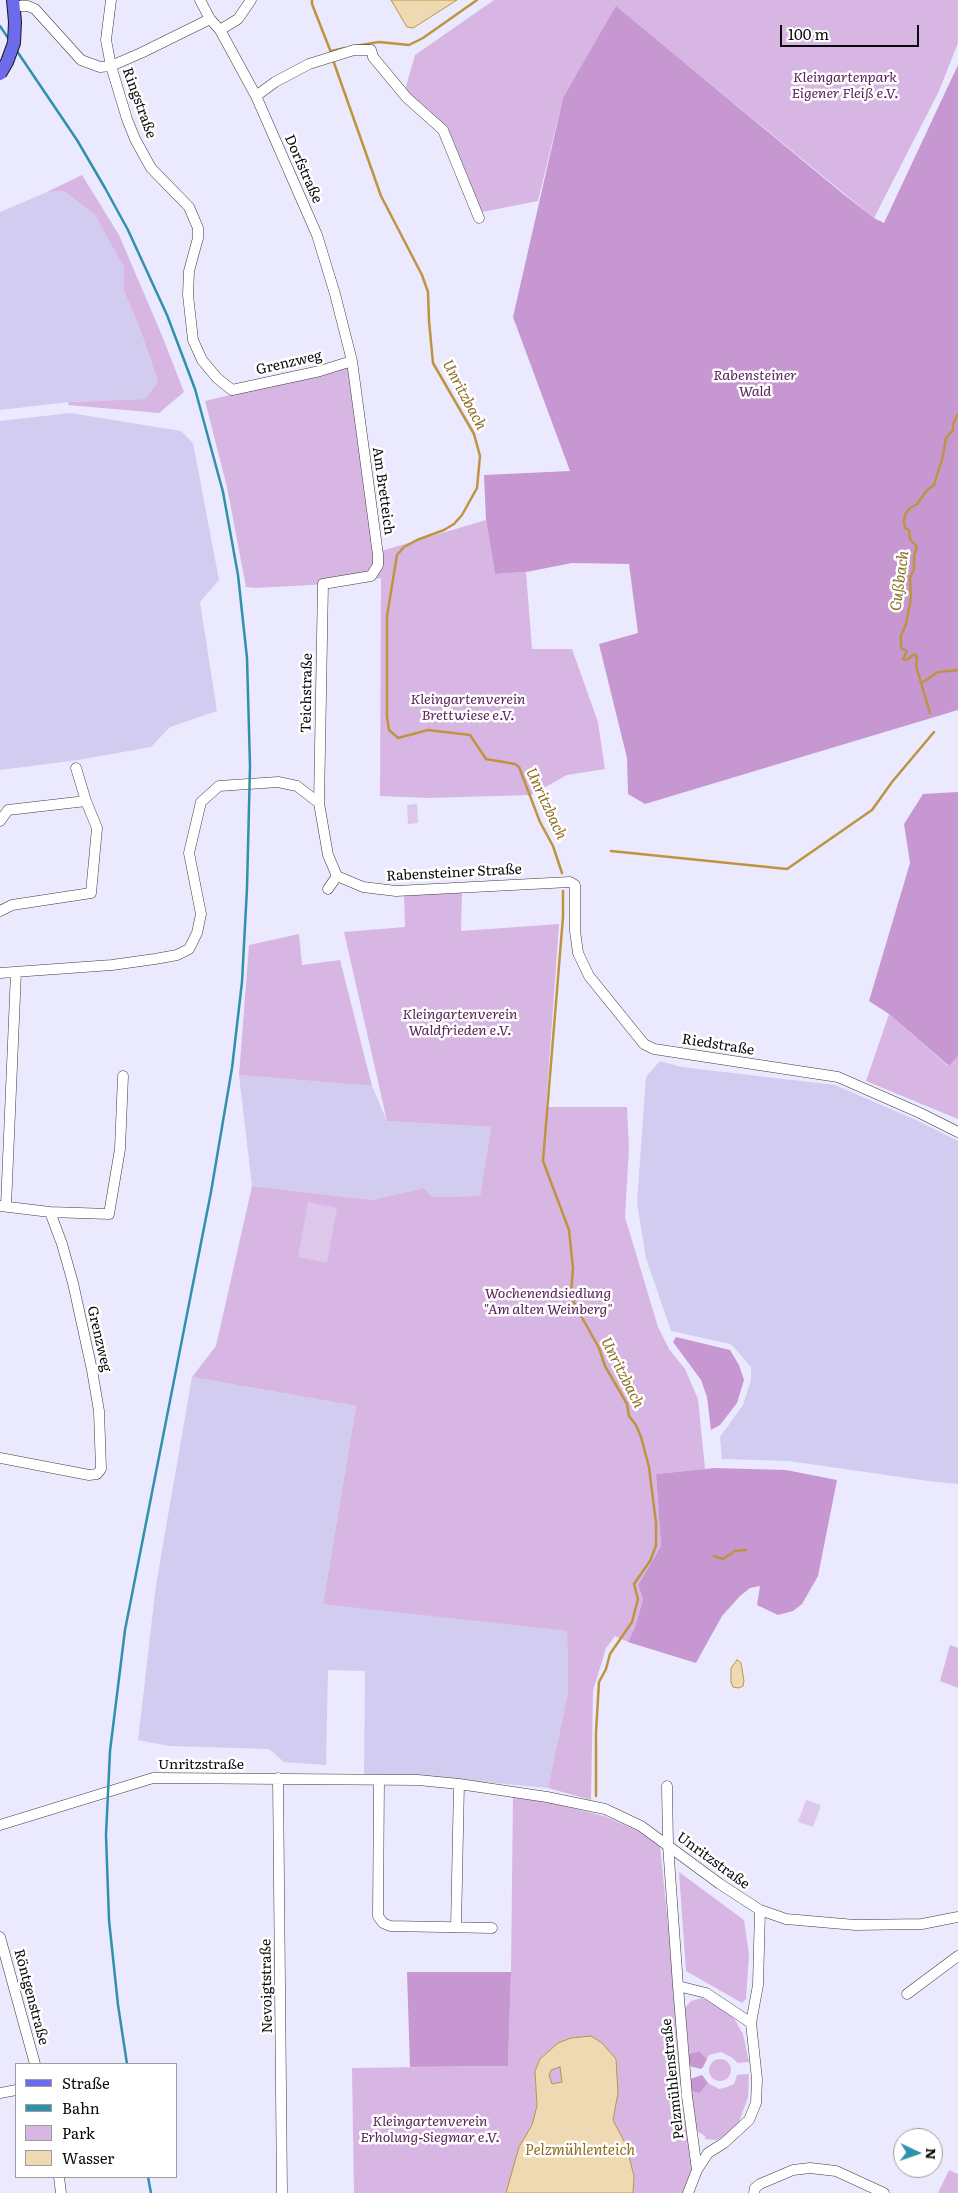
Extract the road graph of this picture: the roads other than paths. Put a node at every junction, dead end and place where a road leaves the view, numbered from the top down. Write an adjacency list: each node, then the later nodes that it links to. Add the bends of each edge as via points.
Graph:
1 (111, 0): 7 (street, Ringstraße, via 106,34)
2 (200, 0): 5 (street, Dorfstraße)
3 (251, 0): 6 (street, via 238,19)
4 (14, 3): 7 (street, via 34,9 81,60 93,66); 8 (main road, bridge, via 16,34 12,52)
5 (210, 19): 6 (street, Dorfstraße); 7 (street)
6 (220, 30): 9 (street, Dorfstraße)
7 (111, 66): 12 (street, Ringstraße, via 127,120 139,146 151,168 189,207 196,223 198,238 188,281 193,340 202,360)
8 (0, 74)
9 (256, 96): 10 (street, via 309,64 354,50 371,50 373,57 407,98 442,130); 11 (street, Dorfstraße, via 317,235)
10 (478, 218)
11 (352, 361): 12 (street, Grenzweg); 13 (street, Am Bretteich, via 378,565 371,576)
12 (232, 390)
13 (323, 584): 16 (street, Teichstraße)
14 (76, 768): 15 (street)
15 (86, 801): 17 (street, via 8,810); 21 (street, via 97,828 91,893 12,905)
16 (319, 803): 18 (street, via 328,855); 22 (street, via 297,786 278,782 219,786 201,802 189,853 201,914 189,949 169,956 112,965)
17 (0, 821)
18 (336, 876): 19 (street, Rabensteiner Straße, via 363,887 396,891 556,881); 20 (street)
19 (575, 885): 24 (street, Riedstraße, via 578,954 589,976 644,1044 654,1049 838,1077)
20 (328, 889)
21 (0, 911)
22 (6, 970): 25 (street)
23 (123, 1076): 26 (street, via 120,1149 109,1214)
24 (958, 1132)
25 (3, 1206): 26 (street)
26 (50, 1212): 27 (street, Grenzweg, via 69,1268 92,1370 99,1411 101,1469 97,1474 89,1475)
27 (0, 1458)
28 (278, 1778): 29 (street, Unritzstraße); 32 (street, Unritzstraße, via 153,1778); 49 (street, Nevoigtstraße)
29 (378, 1780): 30 (street, Unritzstraße); 36 (street, via 378,1916 390,1926)
30 (459, 1784): 33 (street, Unritzstraße, via 605,1809 641,1826); 36 (street)
31 (666, 1786): 33 (street, Pelzmühlenstraße)
32 (0, 1825)
33 (668, 1845): 34 (street, Unritzstraße); 40 (street, Pelzmühlenstraße)
34 (760, 1910): 35 (street, Unritzstraße, via 786,1919 854,1925 922,1924); 42 (street, Pelzmühlenstraße, via 758,1985)
35 (958, 1917)
36 (456, 1927): 37 (street)
37 (492, 1928)
38 (0, 1937): 43 (street, Röntgenstraße)
39 (958, 1956): 41 (street)
40 (678, 1986): 42 (street, via 715,1997); 46 (street, Pelzmühlenstraße)
41 (907, 1994)
42 (751, 2024): 46 (street, Pelzmühlenstraße, via 757,2079 753,2111 739,2130 708,2153)
43 (35, 2063)
44 (15, 2090): 45 (street)
45 (0, 2093)
46 (697, 2170): 50 (street, Pelzmühlenstraße)
47 (59, 2178): 48 (street)
48 (61, 2193)
49 (282, 2193)
50 (688, 2193)
51 (754, 2193): 52 (street, via 760,2184 793,2170 810,2168 836,2171)
52 (884, 2193)

